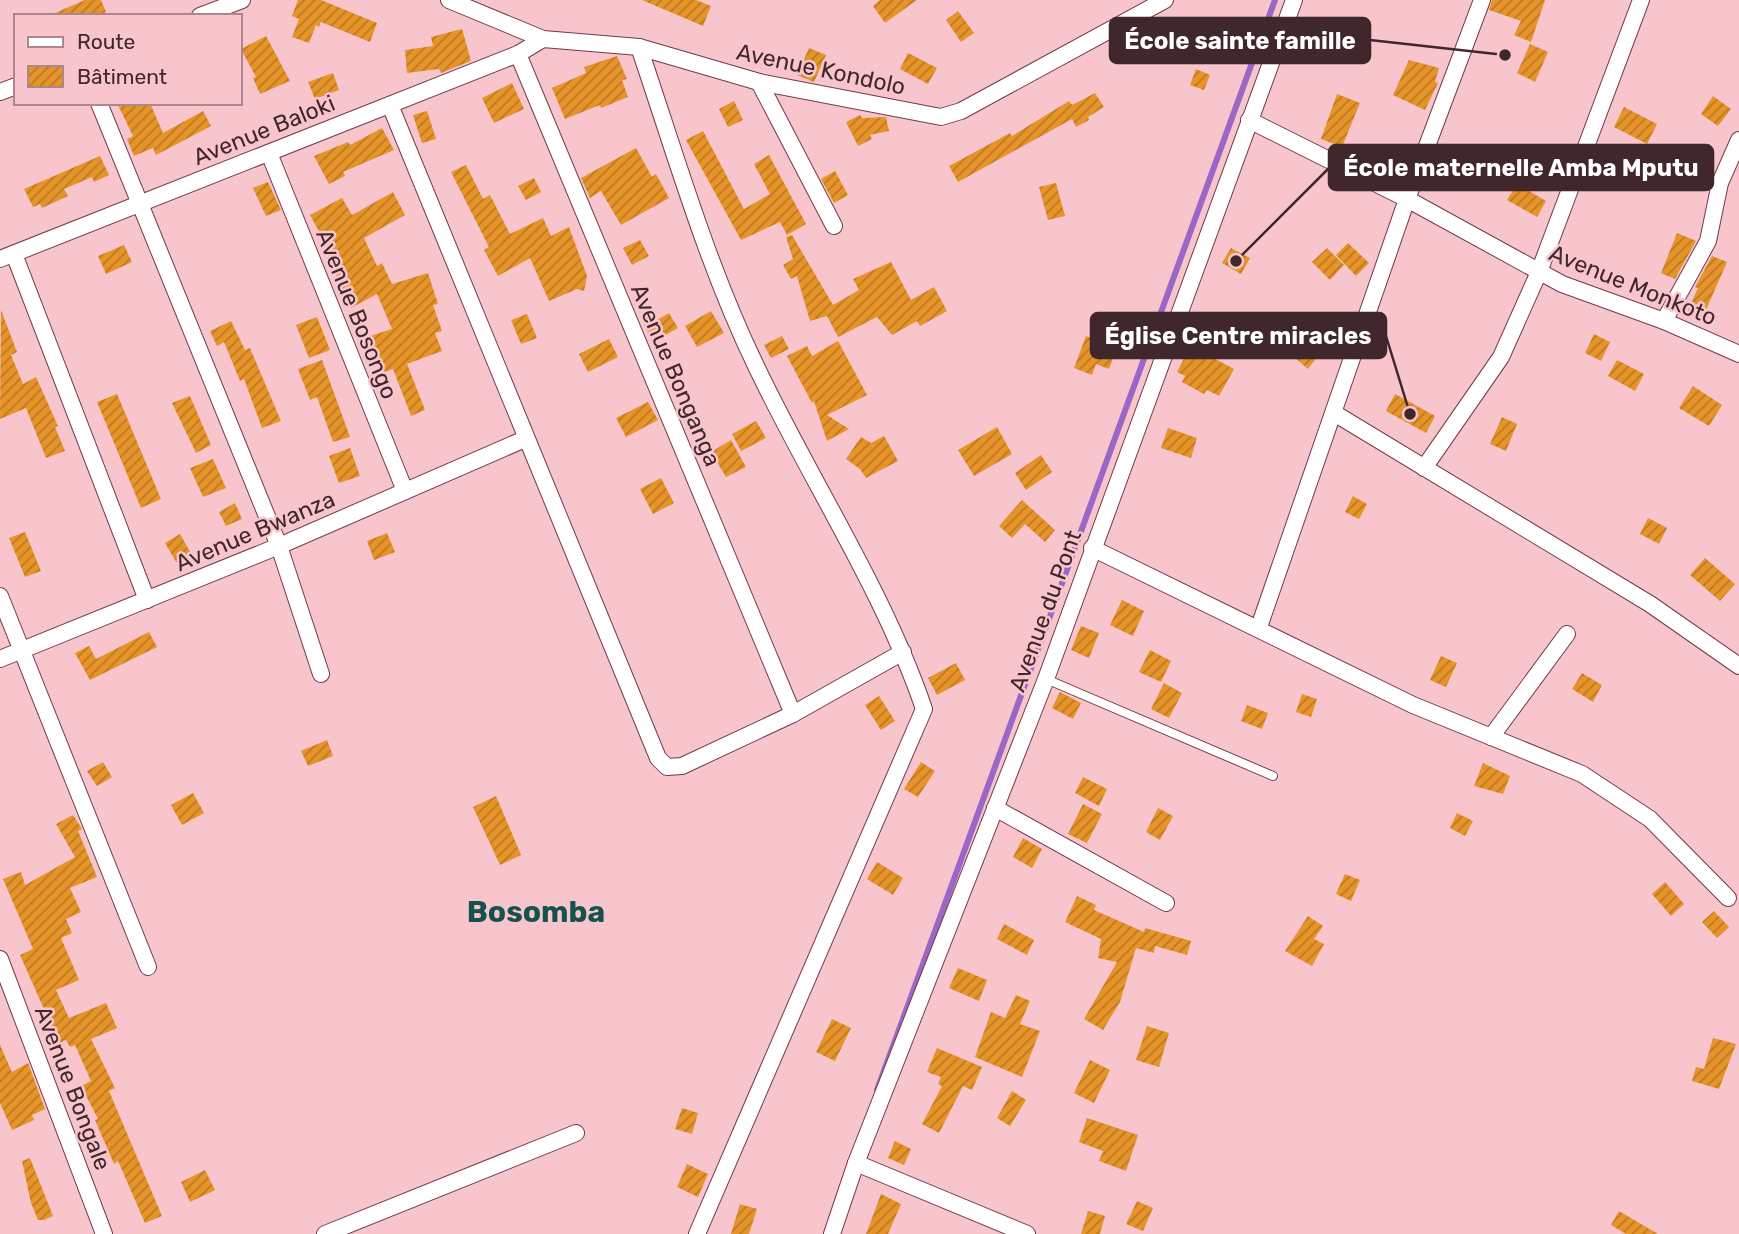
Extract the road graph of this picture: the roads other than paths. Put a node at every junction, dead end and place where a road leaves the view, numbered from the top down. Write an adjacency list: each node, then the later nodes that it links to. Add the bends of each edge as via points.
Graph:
1 (242, 0): 7 (street)
2 (449, 0): 8 (street, Avenue Kondolo)
3 (1165, 0): 11 (street, Avenue Kondolo, via 961,111 942,117)
4 (1294, 0): 14 (street, Avenue du Pont)
5 (1482, 0): 17 (street)
6 (1641, 0): 21 (street)
7 (205, 14)
8 (543, 39): 9 (street, Avenue Kondolo); 10 (street, Avenue Baloki)
9 (639, 47): 11 (street, Avenue Kondolo); 35 (street, via 755,365)
10 (518, 54): 13 (street, Avenue Baloki); 40 (street, Avenue Bonganga)
11 (759, 82): 19 (street)
12 (100, 105): 18 (street)
13 (390, 105): 16 (street, Avenue Baloki); 25 (street)
14 (1249, 120): 17 (street, Avenue Monkoto); 29 (street, Avenue du Pont)
15 (1739, 140): 22 (street, via 1720,183 1708,241)
16 (269, 153): 18 (street, Avenue Baloki); 27 (street, Avenue Bosongo)
17 (1407, 199): 21 (street, Avenue Monkoto); 24 (street)
18 (140, 204): 20 (street, Avenue Baloki); 28 (street)
19 (834, 226)
20 (7, 256): 31 (street)
21 (1539, 272): 22 (street, Avenue Monkoto); 26 (street, via 1501,357)
22 (1664, 321): 23 (street, Avenue Monkoto)
23 (1739, 354)
24 (1334, 413): 26 (street); 32 (street)
25 (524, 439): 27 (street, Avenue Bwanza); 40 (street, via 658,758 667,767 682,766)
26 (1424, 468): 37 (street, via 1650,604)
27 (405, 491): 28 (street, Avenue Bwanza)
28 (279, 546): 31 (street, Avenue Bwanza); 38 (street)
29 (1092, 548): 32 (street); 39 (street, Avenue du Pont)
30 (0, 596): 34 (street)
31 (147, 600): 34 (street, Avenue Bwanza)
32 (1259, 627): 41 (street, via 1413,705)
33 (1567, 634): 41 (street)
34 (21, 650): 36 (street, Avenue Bwanza); 47 (street)
35 (902, 652): 40 (street); 52 (street, via 924,709)
36 (0, 659)
37 (1739, 666)
38 (321, 674)
39 (1046, 679): 42 (lane); 43 (street, Avenue du Pont)
40 (793, 714)
41 (1491, 737): 44 (street, via 1582,774 1650,819)
42 (1273, 776)
43 (995, 808): 45 (street); 49 (street, Avenue du Pont)
44 (1728, 898)
45 (1166, 903)
46 (0, 959): 50 (street, Avenue Bongale)
47 (148, 967)
48 (576, 1133): 51 (street)
49 (856, 1163): 53 (street, Avenue du Pont); 54 (street)
50 (104, 1234)
51 (325, 1234)
52 (697, 1234)
53 (832, 1234)
54 (1027, 1234)

